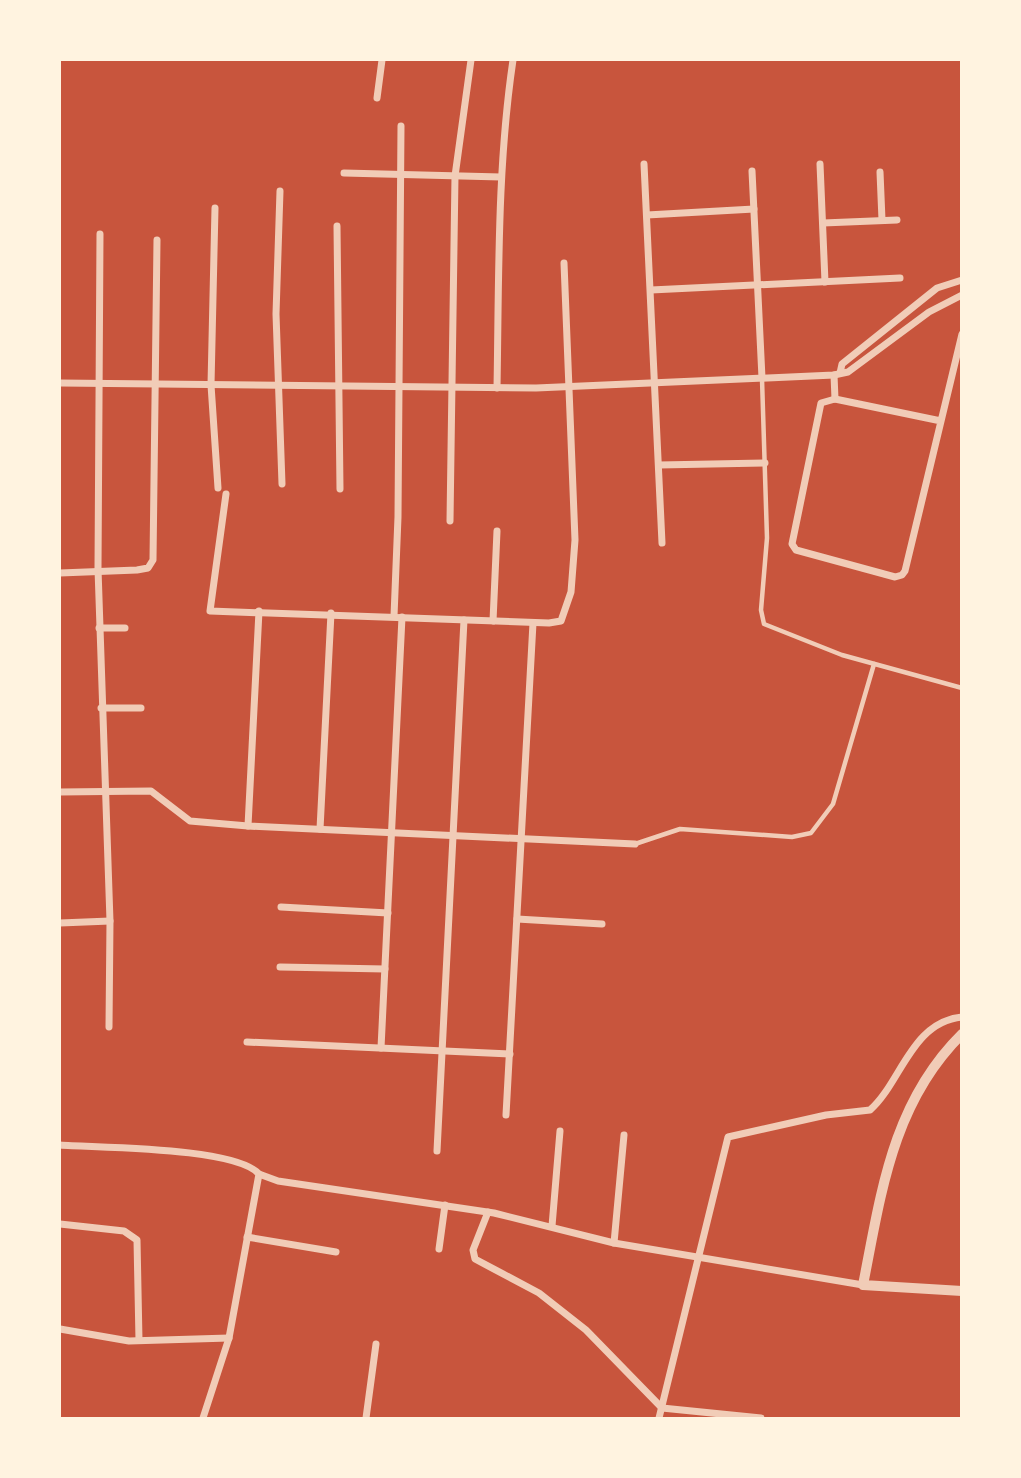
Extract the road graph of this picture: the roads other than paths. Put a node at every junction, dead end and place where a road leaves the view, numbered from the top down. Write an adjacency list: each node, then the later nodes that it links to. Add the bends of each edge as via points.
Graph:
1 (382, 60): 4 (street)
2 (471, 60): 12 (street)
3 (513, 60): 13 (street)
4 (377, 98)
5 (401, 126): 11 (street)
6 (820, 163): 20 (street)
7 (644, 164): 17 (street)
8 (752, 171): 16 (street)
9 (880, 172): 19 (street)
10 (344, 173): 11 (street)
11 (401, 173): 12 (street); 42 (street)
12 (455, 177): 13 (street); 43 (street)
13 (501, 177): 44 (street)
14 (280, 191): 39 (street)
15 (215, 208): 38 (street)
16 (754, 209): 17 (street); 28 (street)
17 (647, 215): 29 (street)
18 (897, 219): 19 (street)
19 (882, 220): 20 (street)
20 (823, 223): 27 (street)
21 (337, 226): 40 (street)
22 (100, 234): 36 (street)
23 (158, 240): 37 (street)
24 (564, 263): 41 (street)
25 (900, 278): 27 (street)
26 (961, 280): 32 (street, via 937,288 842,364)
27 (825, 282): 28 (street)
28 (758, 285): 29 (street); 33 (street)
29 (651, 290): 35 (street)
30 (961, 295): 32 (street, via 929,312 848,372)
31 (961, 334): 46 (street)
32 (837, 374): 33 (street); 45 (street)
33 (762, 378): 35 (street); 47 (lane)
34 (60, 383): 36 (street)
35 (656, 383): 41 (street); 48 (street)
36 (101, 384): 37 (street); 56 (street)
37 (156, 384): 38 (street); 56 (street, via 153,560 148,568)
38 (211, 385): 39 (street); 50 (street)
39 (279, 386): 40 (street); 49 (street)
40 (337, 386): 42 (street); 51 (street)
41 (569, 386): 44 (street); 63 (street, via 575,540 571,592 561,621)
42 (399, 387): 43 (street); 60 (street)
43 (451, 387): 44 (street); 53 (street)
44 (497, 388)
45 (835, 399): 46 (street); 46 (street, via 821,403 818,409 792,544 802,553 895,577 905,571)
46 (941, 421)
47 (765, 463): 48 (street); 66 (lane, via 764,624)
48 (659, 465): 55 (street)
49 (282, 484)
50 (218, 488)
51 (340, 489)
52 (226, 494): 58 (street, via 210,611)
53 (450, 521)
54 (497, 531): 62 (street)
55 (662, 542)
56 (99, 571): 57 (street); 64 (street)
57 (60, 573)
58 (259, 611): 59 (street); 72 (street)
59 (331, 613): 60 (street); 73 (street)
60 (398, 616): 61 (street); 74 (street)
61 (464, 620): 62 (street); 75 (street)
62 (493, 621): 63 (street)
63 (533, 623): 76 (street)
64 (99, 628): 65 (street); 68 (street)
65 (124, 628)
66 (874, 664): 67 (lane); 77 (lane, via 833,804 811,833 792,836 680,829)
67 (961, 688)
68 (101, 708): 69 (street); 70 (street)
69 (141, 708)
70 (103, 791): 71 (street); 72 (street, via 151,791 190,821); 81 (street)
71 (60, 792)
72 (248, 827): 73 (street)
73 (320, 829): 74 (street)
74 (391, 833): 75 (street); 79 (street)
75 (453, 835): 76 (street); 91 (street)
76 (521, 839): 77 (street); 80 (street)
77 (635, 844)
78 (281, 907): 79 (street)
79 (388, 912): 85 (street)
80 (517, 919): 83 (street); 92 (street)
81 (110, 921): 82 (street); 87 (street)
82 (60, 923)
83 (602, 923)
84 (280, 967): 85 (street)
85 (385, 969): 90 (street)
86 (961, 1017): 107 (street, via 936,1027 914,1048 870,1110 728,1137 723,1143)
87 (109, 1027)
88 (961, 1034): 108 (street, via 930,1073 890,1154)
89 (247, 1042): 90 (street)
90 (381, 1048): 91 (street)
91 (442, 1051): 92 (street); 97 (street)
92 (510, 1054): 93 (street)
93 (506, 1115)
94 (560, 1131): 102 (street)
95 (624, 1135): 104 (street)
96 (60, 1145): 98 (street, via 240,1161)
97 (437, 1151)
98 (259, 1174): 99 (street, via 278,1181); 103 (street)
99 (445, 1205): 100 (street); 105 (street)
100 (488, 1212): 102 (street); 114 (street, via 473,1257 539,1293 586,1330)
101 (60, 1224): 112 (street, via 124,1231 137,1240)
102 (552, 1226): 104 (street)
103 (247, 1237): 106 (street); 111 (street)
104 (614, 1243): 107 (street)
105 (439, 1249)
106 (336, 1252)
107 (701, 1257): 108 (street); 114 (street)
108 (863, 1285): 109 (street)
109 (961, 1291)
110 (60, 1329): 112 (street)
111 (229, 1338): 112 (street); 115 (street)
112 (139, 1340)
113 (376, 1344): 116 (street)
114 (663, 1408): 117 (street); 118 (street)
115 (203, 1419)
116 (366, 1419)
117 (659, 1419)
118 (761, 1419)

